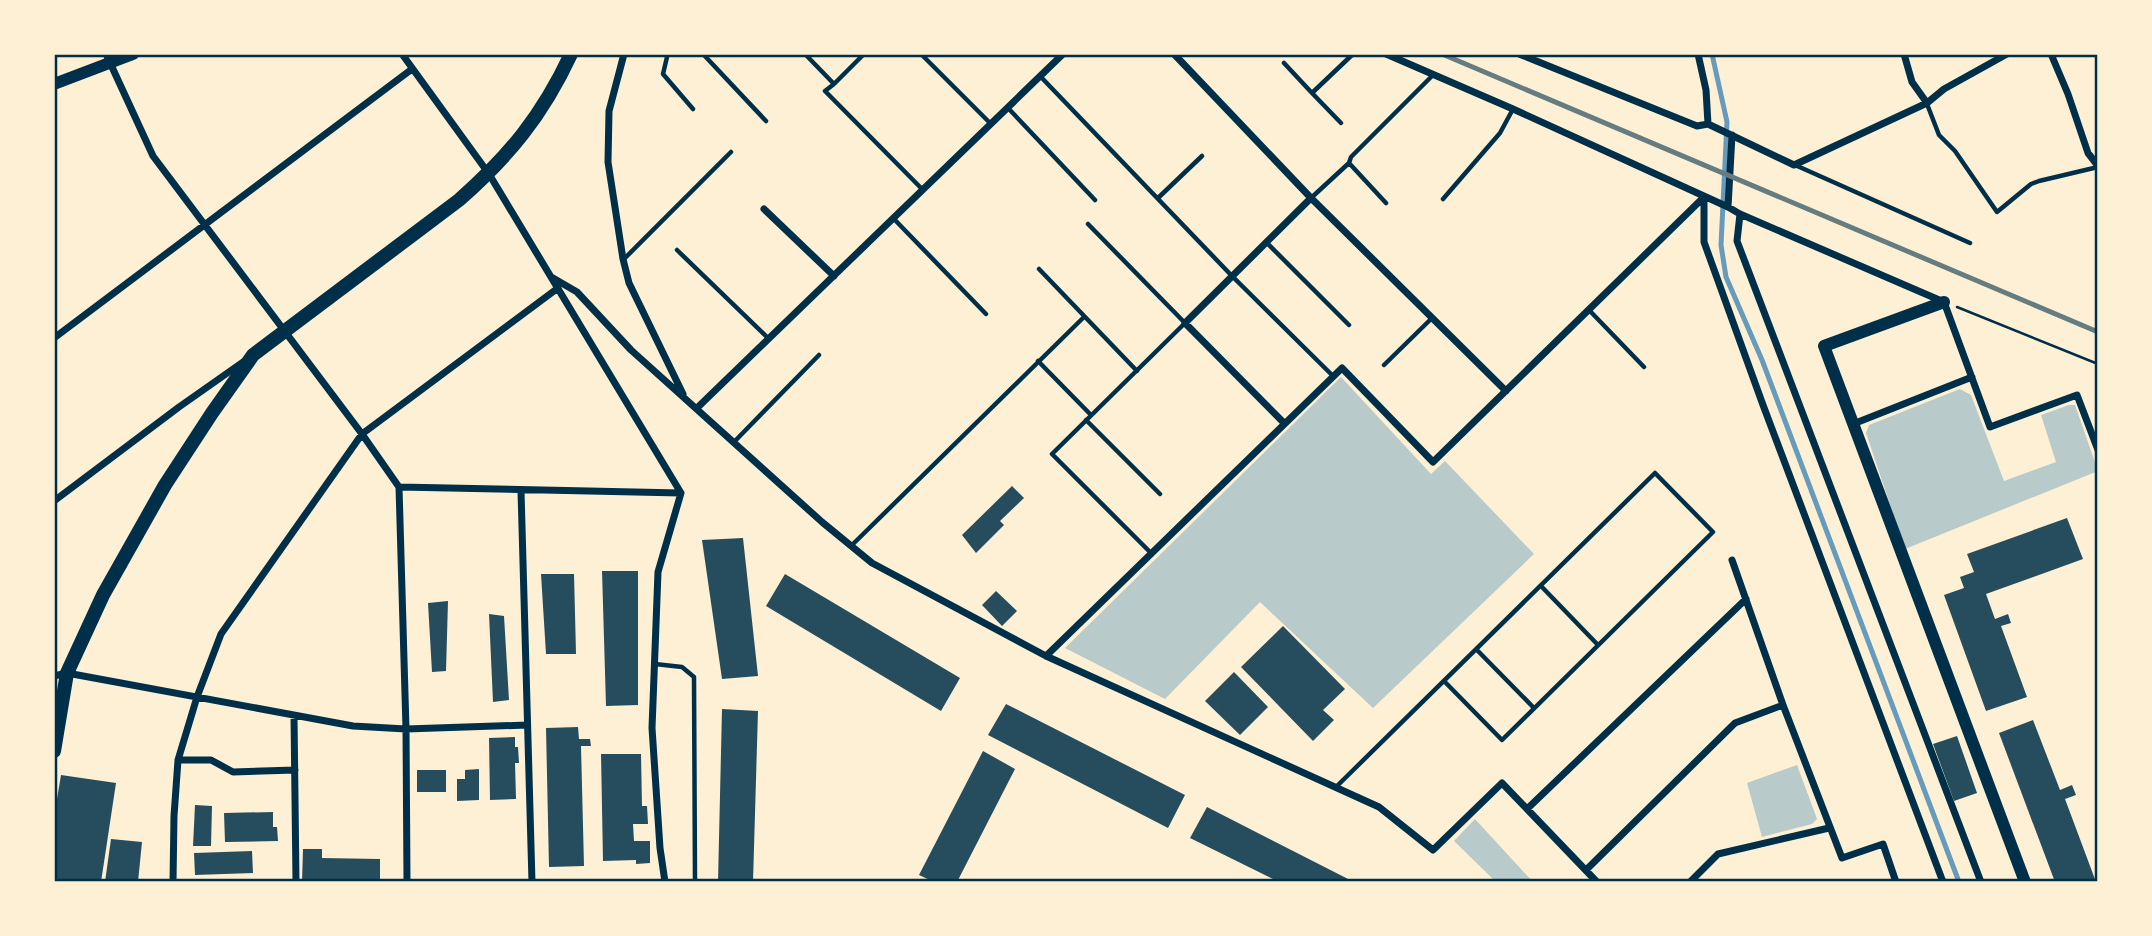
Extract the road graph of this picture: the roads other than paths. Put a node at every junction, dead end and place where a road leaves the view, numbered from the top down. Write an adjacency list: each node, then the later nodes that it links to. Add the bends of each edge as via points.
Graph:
1 (133, 54): 20 (street)
2 (402, 54): 23 (street)
3 (571, 54): 43 (main road, via 529,127)
4 (624, 54): 60 (street, via 609,111 608,162)
5 (703, 54): 33 (lane)
6 (805, 54): 26 (lane)
7 (864, 54): 26 (lane)
8 (920, 54): 35 (lane)
9 (1049, 54): 21 (lane)
10 (1063, 54): 21 (street)
11 (1174, 54): 47 (street)
12 (1353, 54): 28 (lane)
13 (1386, 54): 24 (street)
14 (1699, 54): 36 (street)
15 (1904, 54): 29 (street, via 1912,82)
16 (2007, 54): 29 (street)
17 (2051, 54): 42 (street, via 2088,153)
18 (667, 55): 32 (lane, via 663,74)
19 (1523, 55): 36 (street, via 1697,126)
20 (107, 59): 27 (street); 55 (street, via 153,156)
21 (1056, 61): 25 (street)
22 (1284, 63): 28 (lane)
23 (412, 69): 43 (street); 55 (street)
24 (1434, 75): 31 (street); 40 (lane)
25 (1040, 76): 30 (street); 46 (lane)
26 (834, 84): 44 (lane, via 825,91)
27 (54, 85)
28 (1312, 93): 34 (lane)
29 (1927, 103): 41 (street); 42 (lane, via 1939,135 1961,158 1997,212 2031,184)
30 (1008, 107): 35 (street); 49 (lane)
31 (1513, 109): 45 (street); 48 (lane, via 1500,133)
32 (693, 110)
33 (766, 121)
34 (1341, 123)
35 (991, 124): 44 (street)
36 (1708, 124): 37 (street)
37 (1732, 135): 41 (street); 51 (street)
38 (731, 152): 60 (lane)
39 (1202, 156): 46 (lane)
40 (1349, 163): 47 (lane); 50 (lane)
41 (1794, 165): 58 (lane)
42 (2098, 166)
43 (489, 174): 64 (street); 73 (main road)
44 (923, 190): 54 (street)
45 (1704, 197): 51 (street); 67 (street); 132 (street, via 1704,242)
46 (1158, 198): 63 (lane)
47 (1311, 198): 57 (street); 70 (street)
48 (1443, 199)
49 (1095, 200)
50 (1386, 203)
51 (1728, 207): 53 (street)
52 (764, 209): 62 (street)
53 (1740, 214): 66 (street); 133 (street, via 1737,241)
54 (894, 219): 62 (street); 68 (lane)
55 (204, 225): 73 (street); 74 (street)
56 (1088, 225): 71 (lane)
57 (1266, 242): 63 (street); 72 (lane)
58 (1970, 243)
59 (677, 250): 75 (lane)
60 (623, 259): 85 (street, via 629,284)
61 (1039, 269): 69 (lane)
62 (834, 276): 75 (street)
63 (1232, 276): 71 (street); 82 (lane)
64 (553, 278): 65 (street); 85 (street, via 577,292)
65 (558, 288): 91 (street); 96 (street)
66 (1944, 302): 83 (street); 90 (street, via 1824,346)
67 (1589, 310): 80 (lane); 84 (street)
68 (986, 314)
69 (1084, 317): 78 (lane); 81 (lane)
70 (1431, 319): 79 (lane); 84 (street)
71 (1185, 323): 81 (lane); 89 (street)
72 (1349, 325)
73 (284, 332): 76 (main road); 91 (street)
74 (54, 338)
75 (769, 339): 86 (street)
76 (253, 355): 98 (street); 108 (main road, via 165,485)
77 (819, 355): 92 (lane)
78 (1038, 361): 87 (lane); 99 (lane)
79 (1384, 365)
80 (1644, 367)
81 (1137, 371): 87 (lane)
82 (1333, 376): 84 (street, via 1342,368 1433,461); 89 (street)
83 (1972, 377): 90 (street); 93 (street, via 1990,427 2077,395)
84 (1506, 391)
85 (684, 398): 86 (street)
86 (697, 408): 92 (street)
87 (1091, 416): 88 (lane)
88 (1086, 420): 97 (lane); 100 (lane, via 1052,454)
89 (1284, 424): 100 (street)
90 (1853, 424): 134 (street)
91 (362, 434): 94 (street); 110 (street, via 221,635)
92 (734, 442): 99 (street)
93 (2098, 450)
94 (399, 487): 95 (street); 115 (street)
95 (521, 491): 96 (street); 114 (street)
96 (681, 493): 107 (street, via 658,572)
97 (1160, 494)
98 (54, 500)
99 (851, 547): 106 (street, via 872,563)
100 (1151, 553): 106 (street)
101 (1732, 560): 103 (street)
102 (1541, 586): 104 (lane); 104 (lane, via 1655,473 1713,532); 105 (lane)
103 (1746, 599): 111 (street); 120 (street)
104 (1598, 645): 112 (lane)
105 (1476, 649): 109 (lane); 112 (lane)
106 (1046, 656): 119 (street)
107 (654, 664): 127 (street, via 652,728); 128 (lane, via 682,667 694,677)
108 (61, 674): 110 (street); 116 (main road)
109 (1444, 681): 112 (lane, via 1502,740); 119 (lane)
110 (197, 697): 113 (street); 117 (street)
111 (1783, 705): 121 (street); 122 (street, via 1735,723)
112 (1534, 708)
113 (294, 715): 115 (street, via 353,726); 118 (street)
114 (527, 725): 115 (street); 126 (street)
115 (406, 729): 125 (street)
116 (54, 751)
117 (178, 760): 118 (street, via 211,760 233,772); 123 (street)
118 (295, 770): 124 (street)
119 (1336, 787): 120 (street, via 1379,807 1433,850 1502,783)
120 (1527, 809): 122 (street)
121 (1829, 828): 130 (street, via 1718,854); 131 (street, via 1842,858 1883,844)
122 (1586, 870): 129 (street)
123 (173, 882)
124 (296, 882)
125 (407, 882)
126 (532, 882)
127 (665, 882)
128 (695, 882)
129 (1597, 882)
130 (1690, 882)
131 (1896, 882)
132 (1943, 882)
133 (1981, 882)
134 (2025, 882)

